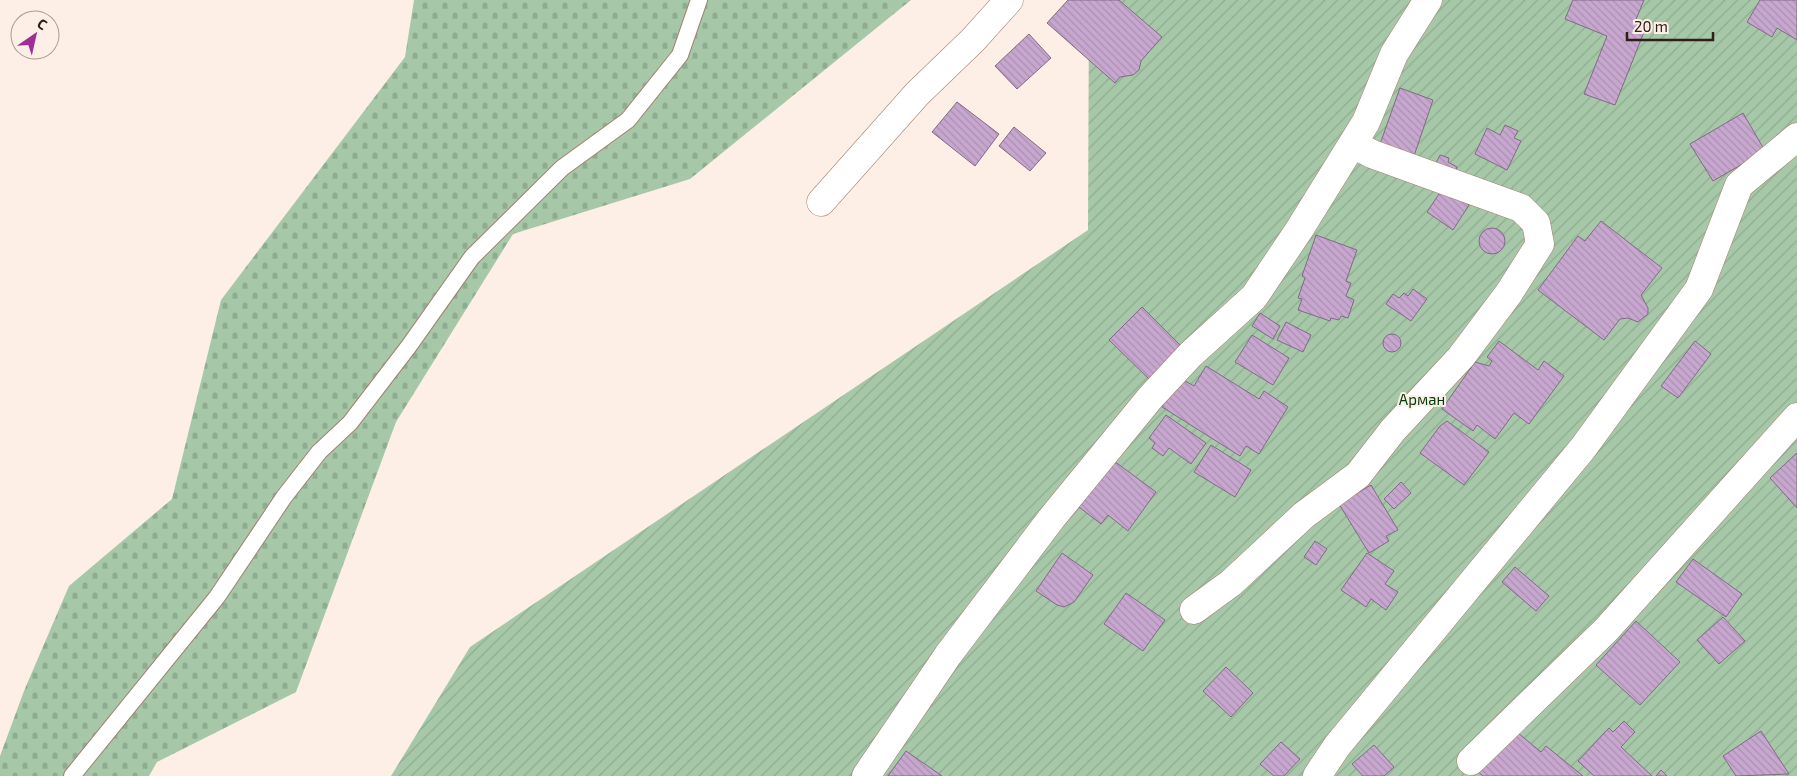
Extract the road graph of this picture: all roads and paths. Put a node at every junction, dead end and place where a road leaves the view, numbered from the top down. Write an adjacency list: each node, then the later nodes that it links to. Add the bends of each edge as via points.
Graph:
1 (699, 0): 10 (lane, via 680,55 628,120 562,168 472,258 350,423 319,452 284,497 217,597)
2 (1008, 0): 6 (street, via 973,40 917,94)
3 (1428, 0): 5 (street, via 1394,54 1366,122)
4 (1797, 136): 12 (street, via 1739,185 1699,289 1583,448 1337,746)
5 (1353, 144): 8 (street, via 1372,154 1521,208 1536,223 1540,244 1509,293 1461,357 1358,475 1304,516 1231,583); 11 (street, via 1254,297 1191,354 1150,398 1057,512 948,656)
6 (821, 202)
7 (1797, 417): 9 (street, via 1606,630)
8 (1194, 610)
9 (1471, 761)
10 (72, 776)
11 (866, 776)
12 (1317, 776)

